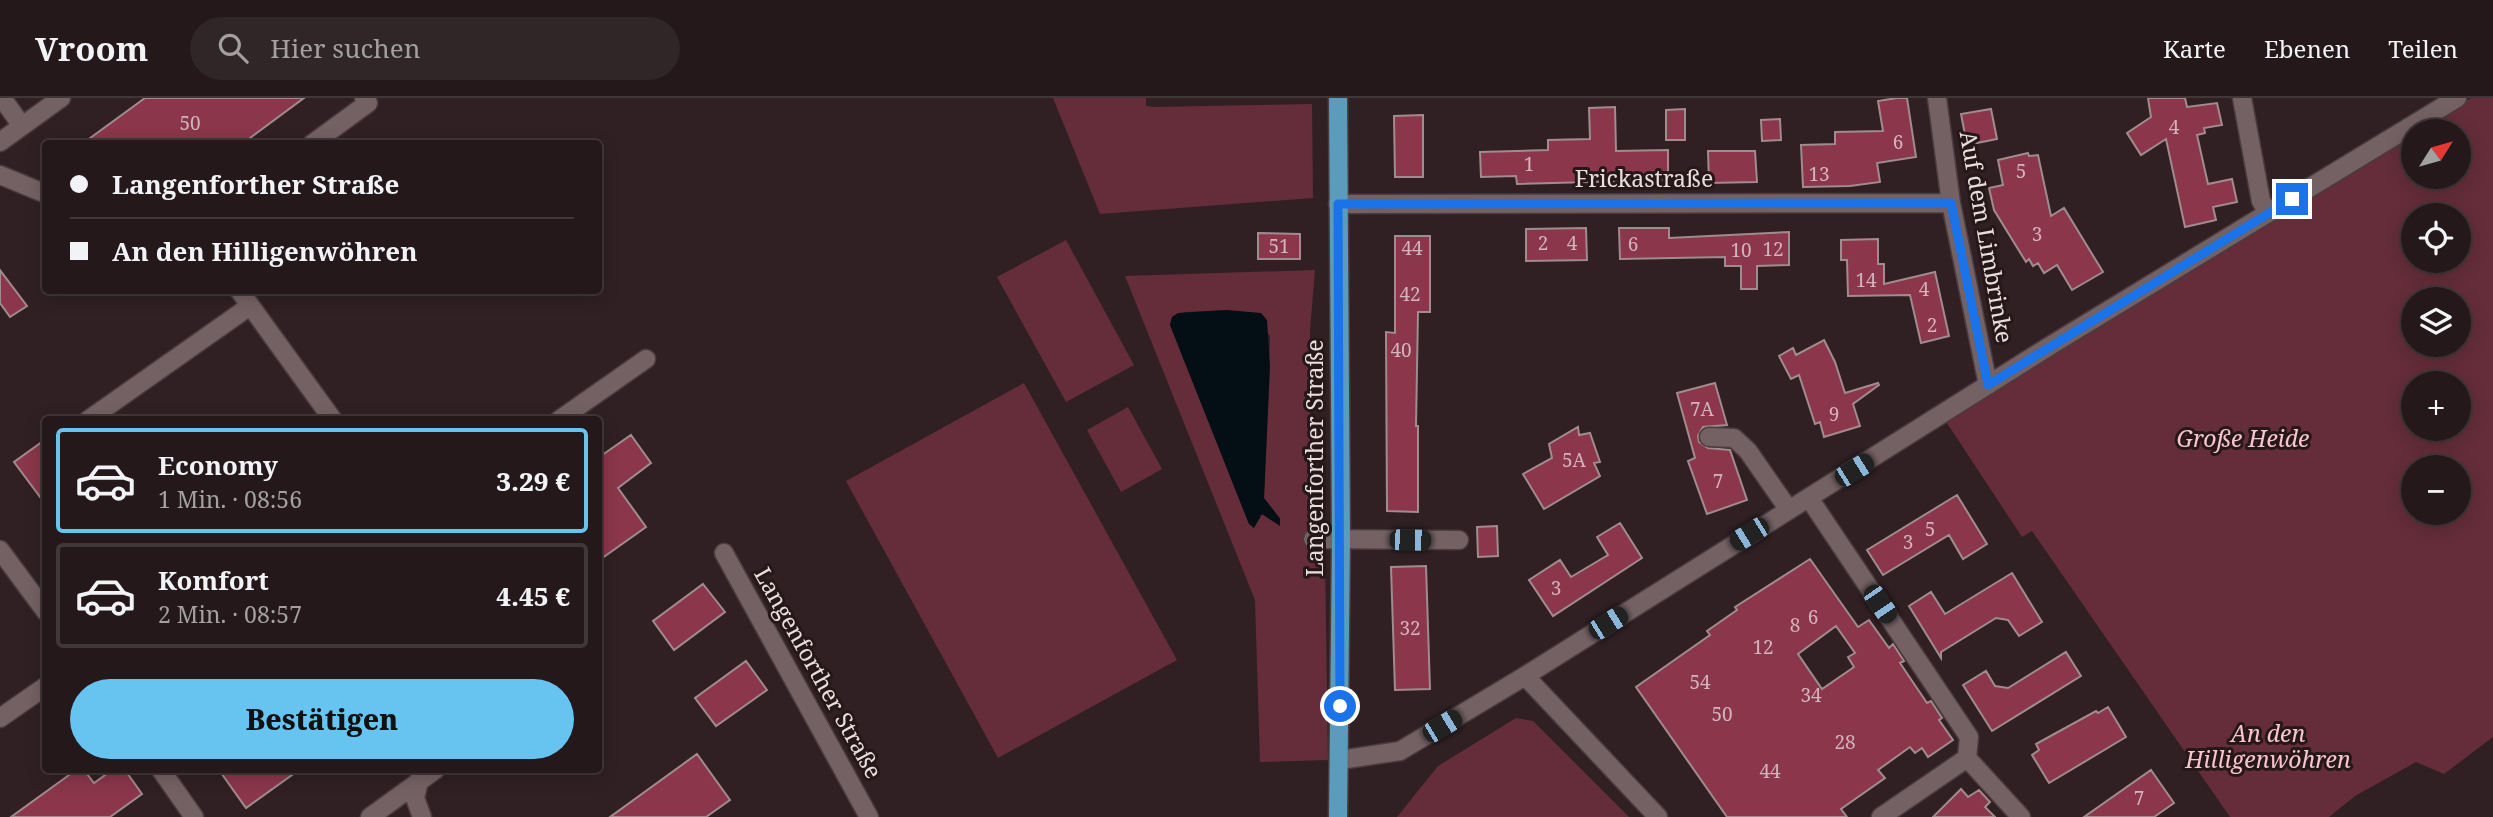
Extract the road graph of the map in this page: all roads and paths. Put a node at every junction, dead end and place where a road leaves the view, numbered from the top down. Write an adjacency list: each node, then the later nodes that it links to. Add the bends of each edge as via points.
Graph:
1 (2, 98): 8 (street)
2 (61, 98): 8 (street)
3 (364, 98): 9 (street, via 368,103)
4 (1338, 98): 14 (main road, Langenforther Straße)
5 (1937, 98): 13 (street, Auf dem Limbrinke)
6 (2242, 98): 15 (street, via 2261,201)
7 (2458, 98): 15 (street)
8 (22, 126): 10 (street)
9 (317, 140)
10 (0, 142)
11 (0, 175): 12 (street)
12 (42, 192)
13 (1951, 203): 14 (street, Frickastraße); 19 (street, Auf dem Limbrinke)
14 (1338, 204): 27 (main road, Langenforther Straße)
15 (2268, 213): 19 (street)
16 (242, 294): 17 (street)
17 (250, 306): 20 (street); 21 (street)
18 (646, 359): 22 (street)
19 (1988, 385): 24 (street)
20 (94, 416)
21 (330, 416)
22 (565, 416)
23 (1709, 437): 25 (street, via 1734,438 1748,450)
24 (1809, 498): 25 (street); 35 (street, via 1969,737)
25 (1789, 510): 32 (street)
26 (1313, 539): 27 (street)
27 (1341, 539): 28 (street); 36 (main road, Langenforther Straße)
28 (1459, 540)
29 (0, 550): 31 (street)
30 (724, 553): 42 (street, Langenforther Straße)
31 (42, 607)
32 (1525, 676): 36 (street, via 1400,751); 44 (street)
33 (42, 689): 34 (street)
34 (0, 719)
35 (1968, 758): 45 (street); 46 (street)
36 (1340, 760): 43 (main road, Langenforther Straße)
37 (163, 773): 39 (street)
38 (420, 776): 40 (street); 41 (street, via 415,798)
39 (194, 817)
40 (370, 817)
41 (422, 817)
42 (869, 817)
43 (1338, 817)
44 (1658, 817)
45 (1881, 817)
46 (2021, 817)

